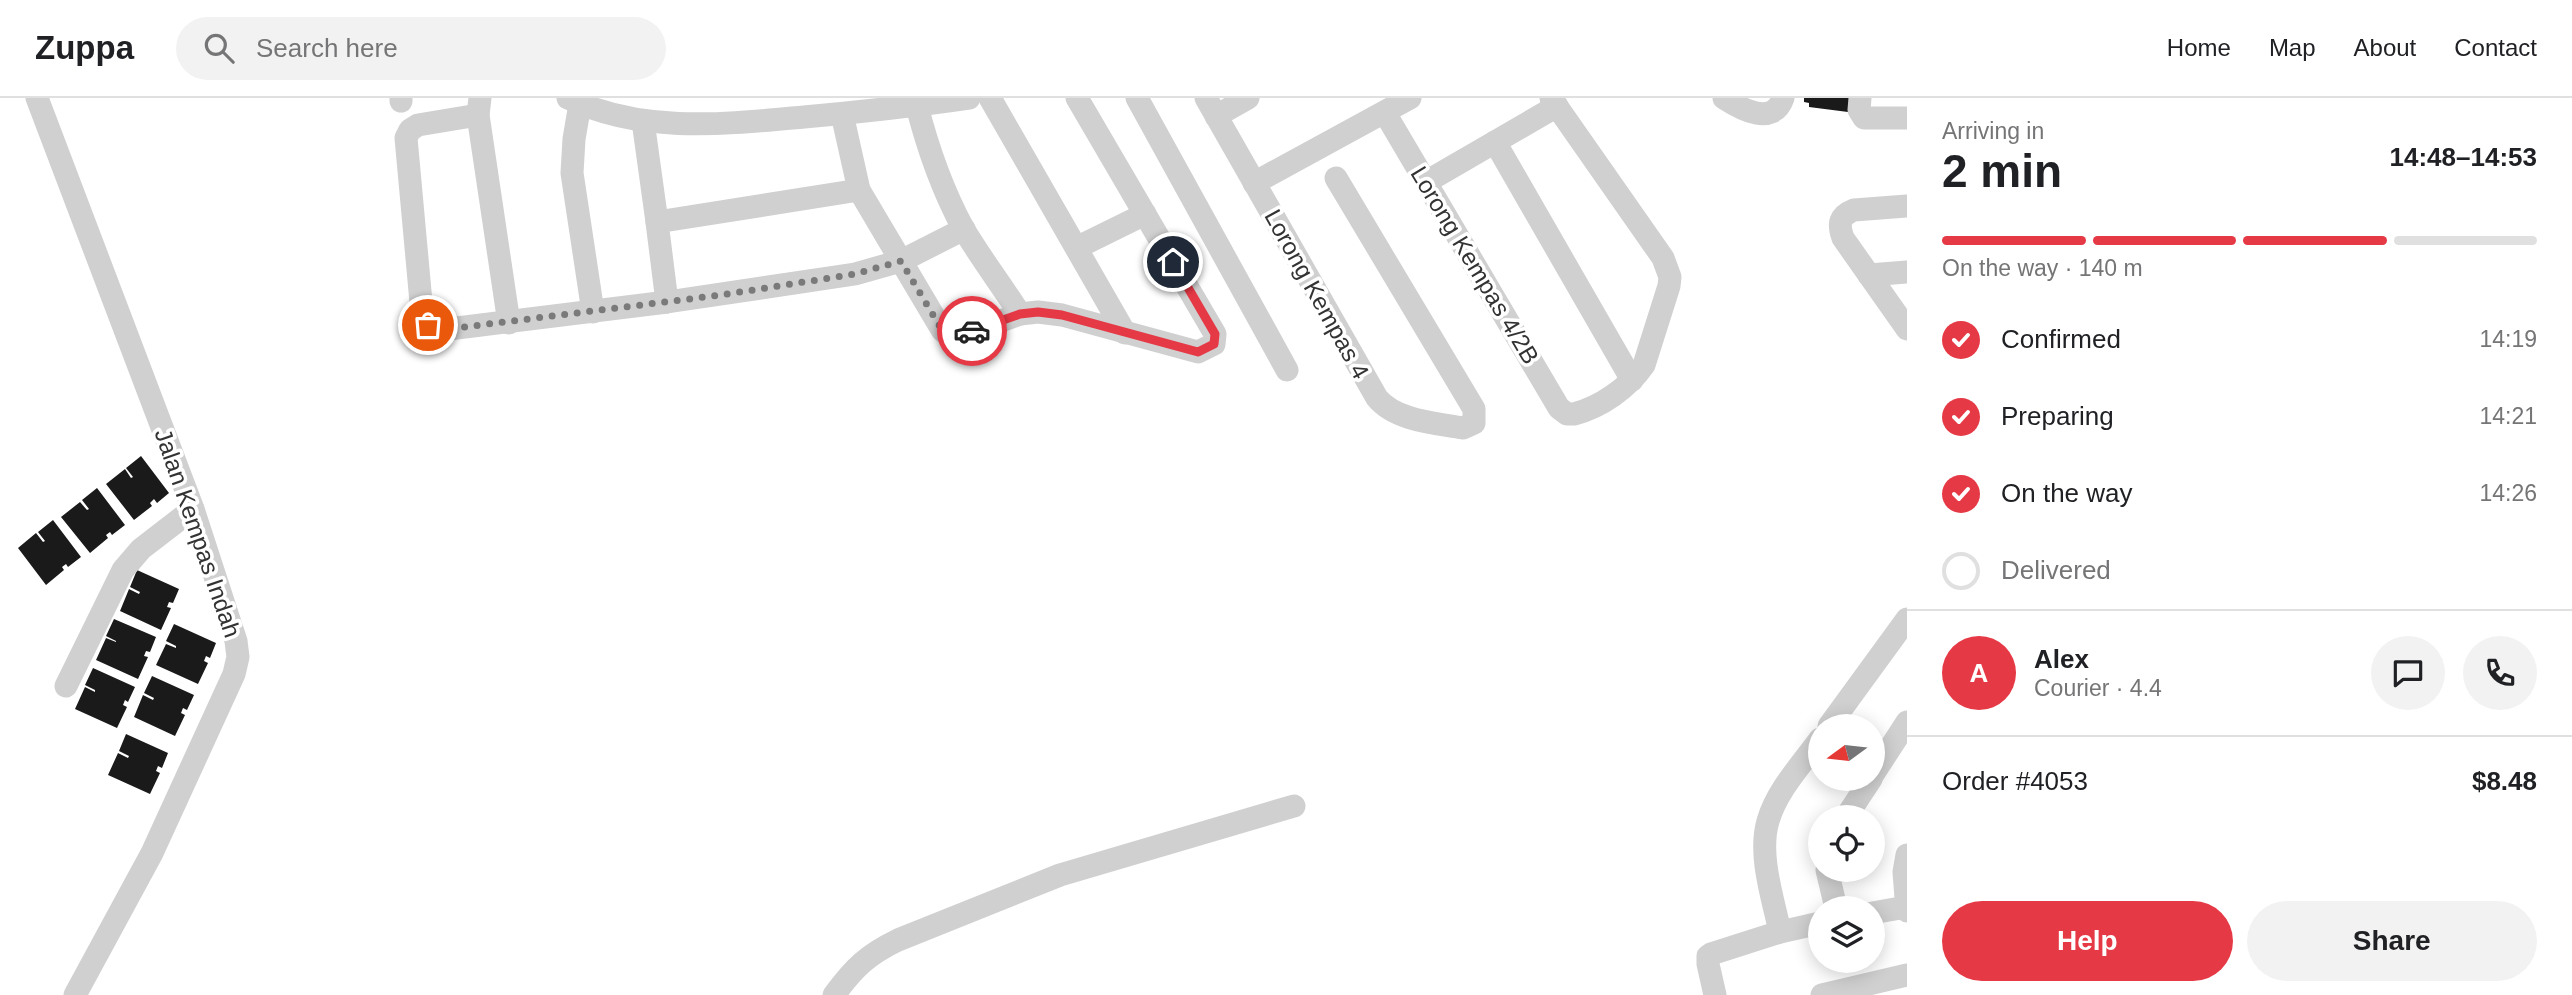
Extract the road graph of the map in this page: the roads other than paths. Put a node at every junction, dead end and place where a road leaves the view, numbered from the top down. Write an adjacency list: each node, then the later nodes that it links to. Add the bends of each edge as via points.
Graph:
1 (37, 98): 41 (street, Jalan Kempas Indah)
2 (969, 98): 13 (street)
3 (990, 98): 29 (street)
4 (1077, 98): 26 (street)
5 (1137, 98): 39 (street)
6 (1248, 98): 15 (street)
7 (1410, 98): 16 (street)
8 (1724, 98): 14 (street, via 1754,114)
9 (1860, 98): 18 (street, via 1864,118)
10 (574, 101): 19 (street); 34 (street, via 572,173)
11 (1554, 102): 20 (street); 40 (street, via 1663,258 1670,277 1644,365)
12 (479, 106): 36 (street); 36 (street, via 418,125 406,138 422,313 428,325 440,330)
13 (917, 106): 17 (street); 28 (street, via 936,171)
14 (1775, 106)
15 (1211, 107): 23 (street, Lorong Kempas 4)
16 (1385, 113): 22 (street, Lorong Kempas 4/2B); 23 (street)
17 (842, 114): 19 (street, via 737,123); 24 (street)
18 (1907, 118)
19 (643, 121): 27 (street)
20 (1494, 142): 22 (street); 40 (street)
21 (1336, 178): 23 (street, Lorong Kempas 4, via 1474,409 1474,423 1469,427 1400,414 1382,405)
22 (1426, 182): 40 (street, Lorong Kempas 4/2B, via 1559,408 1567,414 1580,412)
23 (1254, 183)
24 (859, 190): 27 (street); 30 (street)
25 (1907, 206): 32 (street, via 1854,210 1840,219 1843,238)
26 (1145, 214): 29 (street); 38 (street, via 1215,334 1214,344 1198,352)
27 (657, 222): 33 (street)
28 (964, 229): 30 (street); 35 (street)
29 (1078, 247): 38 (street)
30 (901, 261): 33 (street, via 855,274); 35 (street, via 949,336)
31 (1907, 272): 32 (street)
32 (1869, 275): 37 (street)
33 (667, 302): 34 (street)
34 (593, 312): 36 (street)
35 (1020, 314): 38 (street, via 1062,315)
36 (509, 323)
37 (1907, 329)
38 (1125, 333)
39 (1287, 370)
40 (1632, 380)
41 (193, 509): 43 (street, via 141,549 122,570); 55 (street, Jalan Kempas Indah, via 236,641 234,674 152,853)
42 (1907, 619): 44 (street)
43 (66, 686)
44 (1838, 714)
45 (1907, 722): 47 (street)
46 (1808, 756): 53 (street, via 1778,798 1768,822 1765,852)
47 (1885, 757)
48 (1293, 806): 56 (street, via 1060,875 898,940 852,969)
49 (1907, 855): 50 (street)
50 (1907, 909): 51 (street)
51 (1885, 912)
52 (1808, 926): 53 (street)
53 (1780, 932): 57 (street, via 1708,956)
54 (1907, 975): 58 (street)
55 (75, 995)
56 (834, 995)
57 (1715, 995)
58 (1822, 995)

